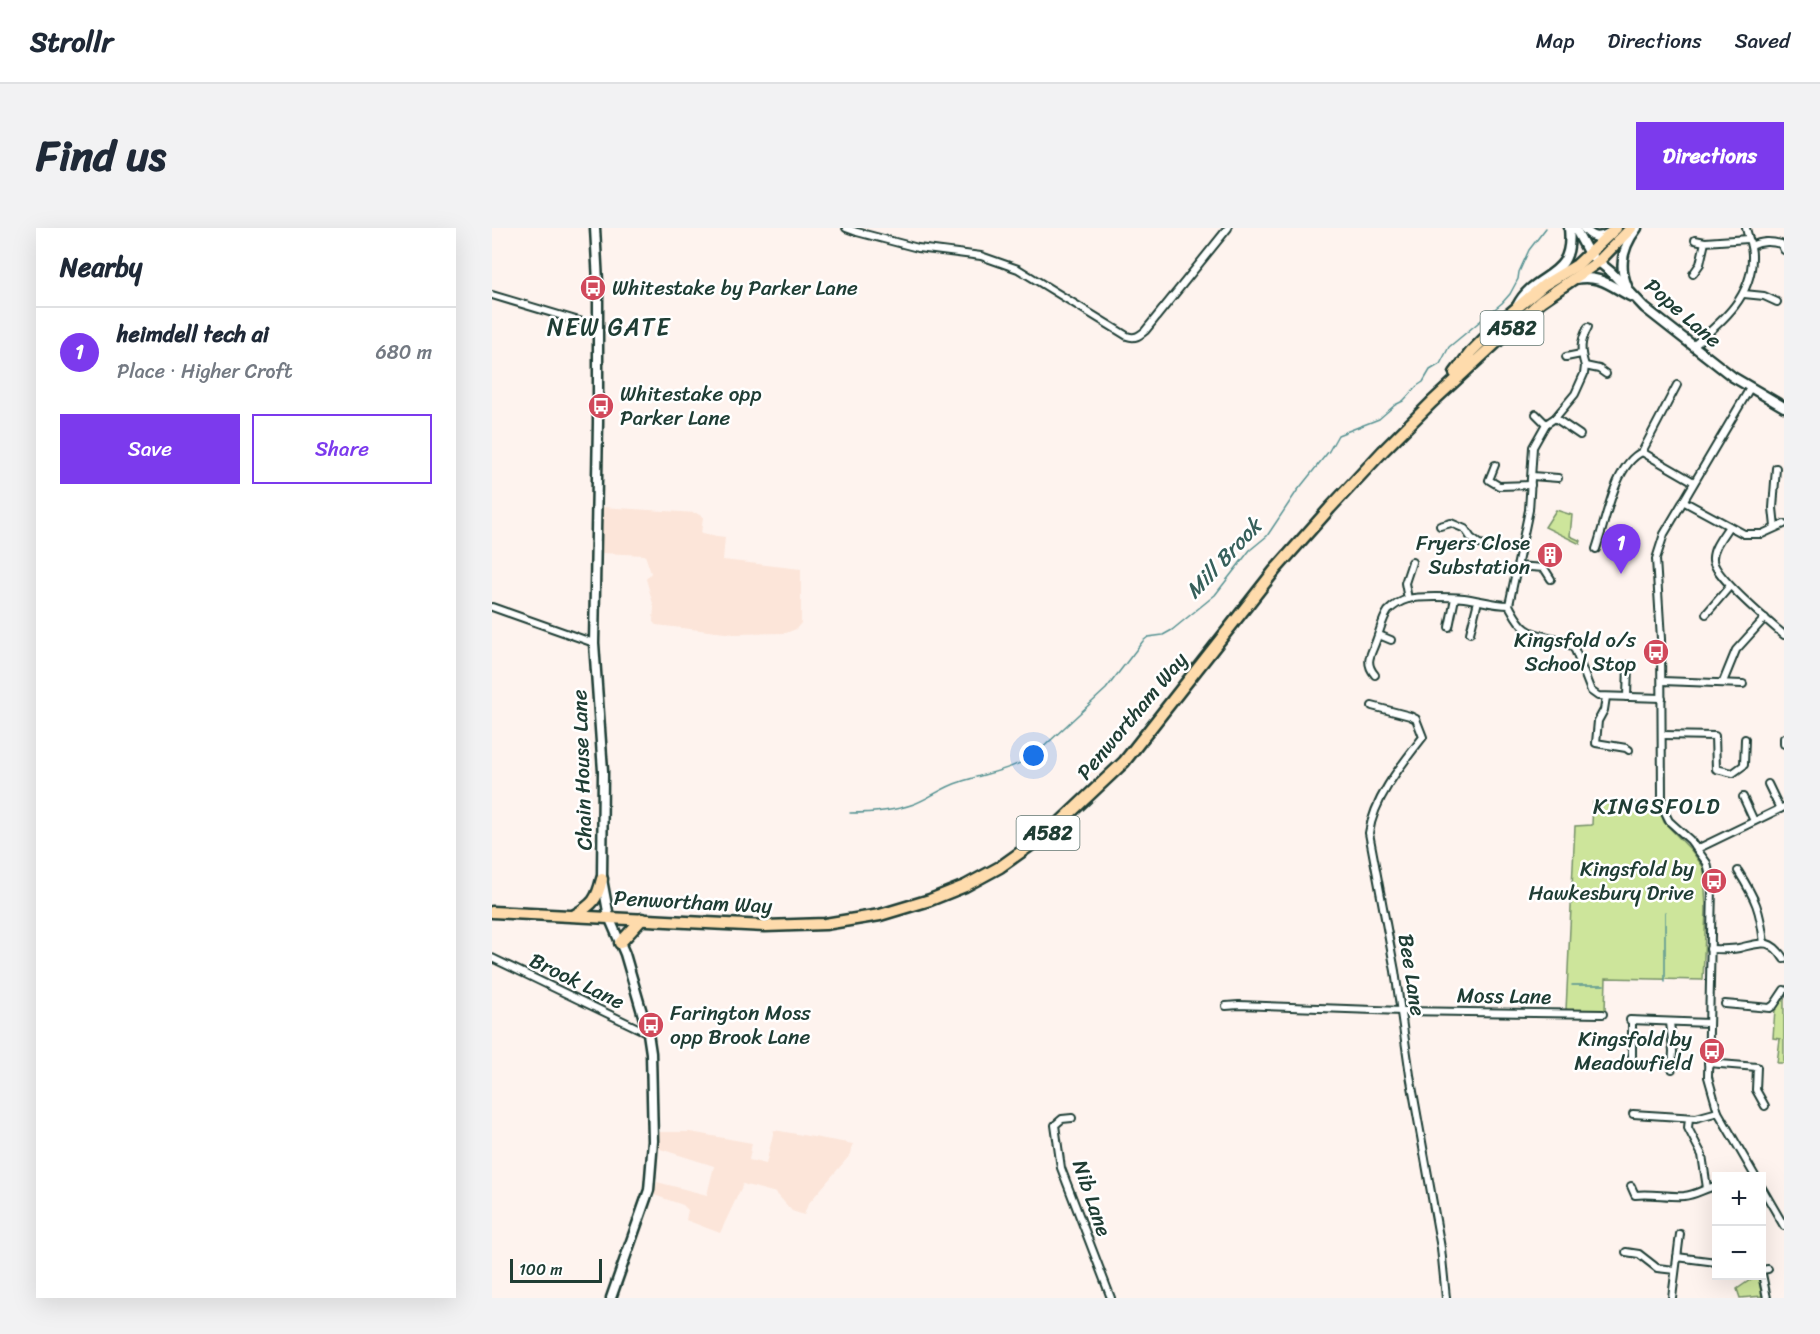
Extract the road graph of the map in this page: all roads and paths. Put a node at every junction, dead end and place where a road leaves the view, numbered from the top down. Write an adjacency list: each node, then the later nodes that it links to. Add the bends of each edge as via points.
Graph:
1 (595, 228): 26 (street, Chain House Lane)
2 (846, 228): 3 (street, via 918,248 981,256 1018,269 1127,336 1139,336 1145,330)
3 (1227, 228)
4 (1569, 228): 25 (street, via 1567,258 1522,295)
5 (1575, 228): 16 (street, Pope Lane)
6 (1584, 228): 10 (street, via 1597,237)
7 (1631, 228): 17 (highway, A582)
8 (1637, 228): 20 (street, via 1625,245 1623,256)
9 (1746, 228): 11 (street)
10 (1616, 229): 16 (highway, A582)
11 (1748, 239): 13 (street); 14 (street)
12 (1695, 240): 13 (street)
13 (1705, 242): 18 (street, via 1700,264)
14 (1751, 246): 15 (street, via 1771,242 1781,244); 21 (street, via 1751,273)
15 (1784, 250)
16 (1589, 254): 17 (street, Pope Lane); 25 (highway, Penwortham Way / A582)
17 (1598, 262): 19 (highway, Penwortham Way / A582); 20 (street, Pope Lane)
18 (1693, 274)
19 (1569, 280): 23 (street, via 1602,280); 35 (highway, Penwortham Way / A582)
20 (1629, 290): 23 (street, Pope Lane)
21 (1744, 294): 24 (street); 28 (street, via 1734,309)
22 (492, 295): 26 (street)
23 (1638, 300): 28 (street, Pope Lane)
24 (1776, 302)
25 (1515, 309): 35 (highway, Penwortham Way / A582, via 1471,352)
26 (596, 326): 73 (street, Chain House Lane)
27 (1588, 327): 29 (street, via 1581,339)
28 (1694, 345): 34 (street, Pope Lane)
29 (1581, 354): 30 (street); 31 (street)
30 (1566, 357)
31 (1585, 366): 32 (street); 38 (street, via 1575,394)
32 (1606, 374)
33 (1677, 385): 41 (street)
34 (1750, 388): 36 (street, Pope Lane); 46 (street)
35 (1432, 402): 98 (highway, Penwortham Way / A582, via 1275,570 1124,762 1052,830 1000,867 930,900 880,915 825,924 765,926)
36 (1784, 407)
37 (1536, 414): 39 (street)
38 (1556, 418): 39 (street); 40 (street)
39 (1546, 424): 44 (street, via 1533,447)
40 (1580, 435)
41 (1642, 452): 46 (street); 54 (street, via 1634,455 1616,484)
42 (1495, 465): 47 (street, via 1489,480 1499,486)
43 (1776, 468): 52 (street)
44 (1532, 476): 45 (street); 47 (street)
45 (1558, 478)
46 (1695, 482): 48 (street)
47 (1531, 485): 53 (street)
48 (1683, 501): 51 (street); 76 (street, via 1664,534 1656,559)
49 (1784, 525): 52 (street)
50 (1440, 526): 53 (street, via 1451,523 1465,529 1479,544)
51 (1729, 526): 52 (street, via 1755,535); 60 (street, via 1713,560)
52 (1775, 527)
53 (1520, 549): 57 (street)
54 (1596, 549)
55 (1547, 561): 58 (street)
56 (1412, 562): 62 (street, via 1405,584)
57 (1517, 566): 58 (street); 64 (street)
58 (1544, 568): 59 (street)
59 (1551, 579)
60 (1730, 586): 66 (street); 67 (street)
61 (1455, 598): 62 (street); 63 (street); 68 (street)
62 (1408, 599): 70 (street, via 1388,612)
63 (1478, 601): 64 (street); 69 (street)
64 (1509, 605): 79 (street, via 1527,630 1571,645 1591,691)
65 (492, 607): 73 (street)
66 (1706, 614)
67 (1765, 618): 71 (street); 77 (street, via 1736,650)
68 (1449, 627)
69 (1470, 633)
70 (1379, 635): 72 (street); 75 (street, via 1368,661)
71 (1784, 635)
72 (1391, 640)
73 (594, 643): 94 (street, Chain House Lane, via 603,771)
74 (1628, 665): 80 (street)
75 (1375, 675)
76 (1662, 681): 77 (street); 81 (street)
77 (1723, 682): 78 (street)
78 (1743, 684)
79 (1606, 697): 80 (street); 87 (street, via 1596,743)
80 (1627, 697): 81 (street)
81 (1662, 698): 83 (street)
82 (1372, 706): 107 (street, Bee Lane, via 1416,719 1423,737 1383,794 1369,833)
83 (1662, 735): 85 (street, via 1715,736 1716,769 1733,773 1744,765); 92 (street, via 1665,813)
84 (1784, 738): 86 (street)
85 (1745, 739)
86 (1784, 744)
87 (1629, 750)
88 (1768, 784): 90 (street)
89 (1743, 797): 91 (street)
90 (1782, 808): 91 (street)
91 (1754, 821): 92 (street)
92 (1697, 849): 101 (street, via 1707,863 1711,879)
93 (1738, 871): 100 (street, via 1760,913)
94 (603, 879): 96 (highway, via 592,905); 97 (street, Chain House Lane)
95 (492, 912): 96 (highway, Penwortham Way / A582)
96 (575, 915): 97 (highway, Penwortham Way / A582)
97 (609, 916): 98 (highway, Penwortham Way / A582); 99 (street, Chain House Lane)
98 (642, 919): 99 (highway)
99 (620, 943): 111 (street, Chain House Lane)
100 (1764, 943): 101 (street); 103 (street, via 1777,949)
101 (1710, 949): 110 (street)
102 (492, 958): 111 (street, Brook Lane)
103 (1784, 959)
104 (1784, 990): 105 (street, via 1770,1008)
105 (1725, 1004)
106 (1226, 1006): 107 (street, Moss Lane)
107 (1401, 1011): 108 (street, Moss Lane); 136 (street, Bee Lane)
108 (1603, 1014)
109 (1670, 1022): 110 (street); 112 (street, via 1631,1020); 114 (street)
110 (1709, 1023): 113 (street)
111 (648, 1034): 134 (street, Chain House Lane, via 652,1177)
112 (1632, 1057)
113 (1708, 1063): 115 (street, via 1756,1067 1756,1090); 116 (street)
114 (1672, 1069)
115 (1765, 1106)
116 (1718, 1113): 119 (street); 120 (street)
117 (1633, 1114): 119 (street)
118 (1072, 1118): 135 (street, Nib Lane, via 1055,1125 1061,1168)
119 (1689, 1118): 123 (street, via 1688,1128 1702,1155)
120 (1753, 1172)
121 (1631, 1186): 124 (street)
122 (1712, 1187): 123 (street)
123 (1707, 1188): 124 (street, via 1693,1195)
124 (1635, 1195): 126 (street)
125 (1766, 1196): 127 (street)
126 (1627, 1198)
127 (1784, 1226)
128 (1680, 1234): 130 (street)
129 (1626, 1252): 132 (street, via 1639,1254 1657,1268)
130 (1677, 1257): 131 (street); 132 (street)
131 (1712, 1261)
132 (1675, 1270): 137 (street)
133 (1765, 1280): 138 (street)
134 (612, 1298)
135 (1111, 1298)
136 (1446, 1298)
137 (1672, 1298)
138 (1767, 1298)

